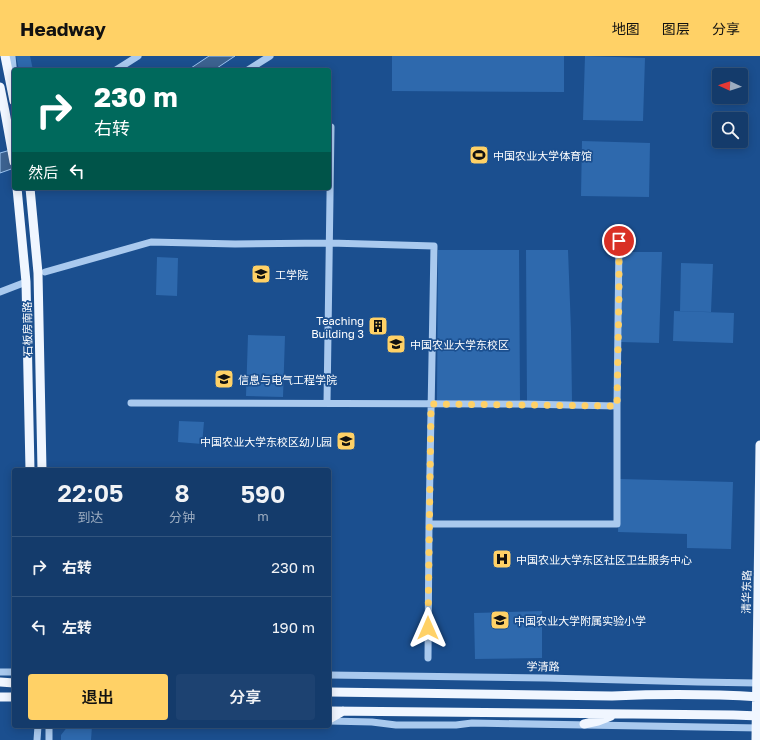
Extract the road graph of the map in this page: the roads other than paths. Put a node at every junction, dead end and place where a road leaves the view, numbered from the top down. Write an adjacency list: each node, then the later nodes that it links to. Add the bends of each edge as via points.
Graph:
1 (5, 56): 9 (main road)
2 (12, 56): 5 (street)
3 (138, 56): 6 (street)
4 (270, 56): 7 (street)
5 (13, 68)
6 (119, 68)
7 (251, 68)
8 (0, 87): 11 (main road)
9 (12, 91)
10 (0, 100): 11 (street)
11 (6, 112): 12 (main road)
12 (4, 122): 13 (main road)
13 (12, 150)
14 (17, 190): 20 (main road, 石板房南路)
15 (30, 190): 28 (main road, 石板房南路, via 38,273)
16 (330, 190): 18 (street)
17 (619, 241): 25 (street)
18 (330, 243): 19 (street, via 151,242); 23 (street); 24 (street, via 434,246)
19 (45, 272)
20 (26, 282): 21 (street); 27 (main road, 石板房南路)
21 (0, 292)
22 (132, 403): 23 (street)
23 (327, 403): 24 (street)
24 (431, 404): 25 (street); 29 (street)
25 (617, 406): 29 (street, via 617,524)
26 (760, 445): 36 (main road, 清华东路)
27 (30, 468)
28 (42, 468)
29 (429, 524): 30 (street)
30 (428, 658)
31 (0, 672): 32 (street)
32 (12, 672)
33 (331, 675): 36 (street, 学清路)
34 (0, 682): 35 (main road)
35 (12, 683)
36 (757, 683): 40 (main road, 清华东路)
37 (331, 692): 40 (main road)
38 (0, 697): 39 (main road)
39 (12, 697)
40 (758, 697): 44 (main road, 清华东路)
41 (331, 711): 42 (main road)
42 (344, 711): 43 (main road); 45 (main road)
43 (614, 714): 44 (main road); 47 (main road)
44 (758, 716): 50 (main road, 清华东路)
45 (331, 719)
46 (331, 720): 47 (street, via 404,725)
47 (584, 724): 50 (street)
48 (38, 728): 51 (street)
49 (49, 728): 52 (street)
50 (758, 728): 53 (main road, 清华东路)
51 (37, 740)
52 (49, 740)
53 (756, 740)

